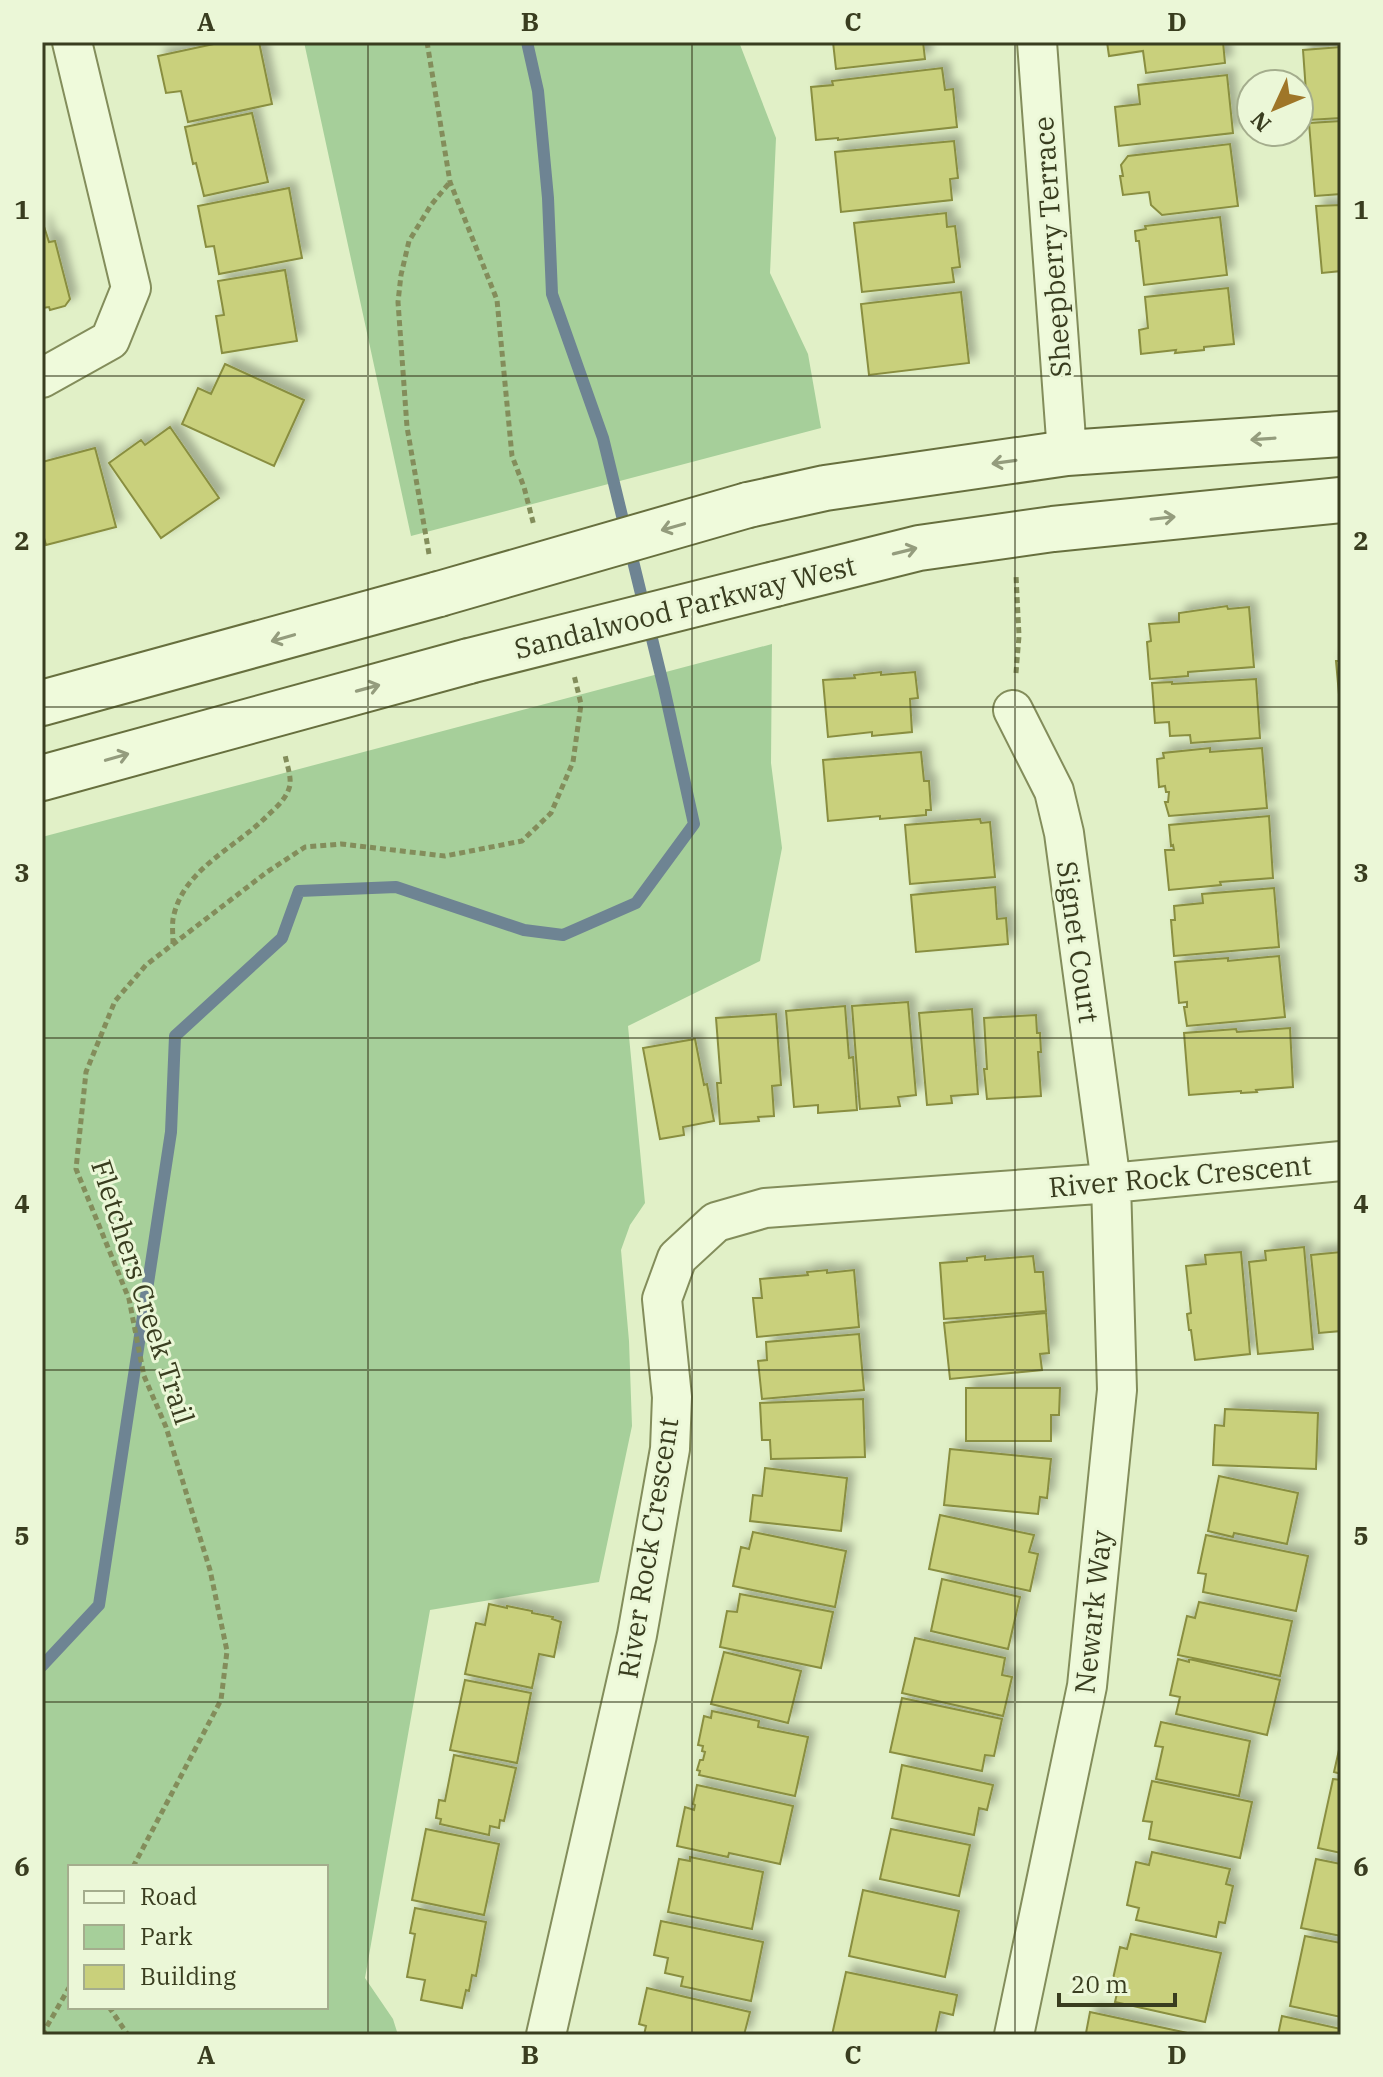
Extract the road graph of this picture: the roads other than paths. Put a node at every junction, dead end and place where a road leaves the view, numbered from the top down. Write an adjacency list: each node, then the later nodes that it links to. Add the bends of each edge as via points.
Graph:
1 (72, 42): 3 (street, via 131,288 110,340)
2 (1037, 42): 5 (street, Sheepberry Terrace)
3 (42, 378)
4 (1341, 434): 5 (main road, one-way to 5)
5 (1067, 453): 7 (main road, one-way to 7, bridge, via 825,488 434,576)
6 (1341, 500): 9 (main road, Sandalwood Parkway West, one-way to 6, bridge, via 469,661 919,548)
7 (42, 703)
8 (1013, 710): 11 (street, Signet Court, via 1054,791 1064,833)
9 (42, 778)
10 (1341, 1161): 11 (street, River Rock Crescent)
11 (1111, 1183): 12 (street, River Rock Crescent, via 765,1208 716,1222 677,1258 662,1299 672,1397 670,1449 637,1635); 13 (street, Newark Way, via 1117,1390 1087,1686)
12 (546, 2035)
13 (1014, 2035)

